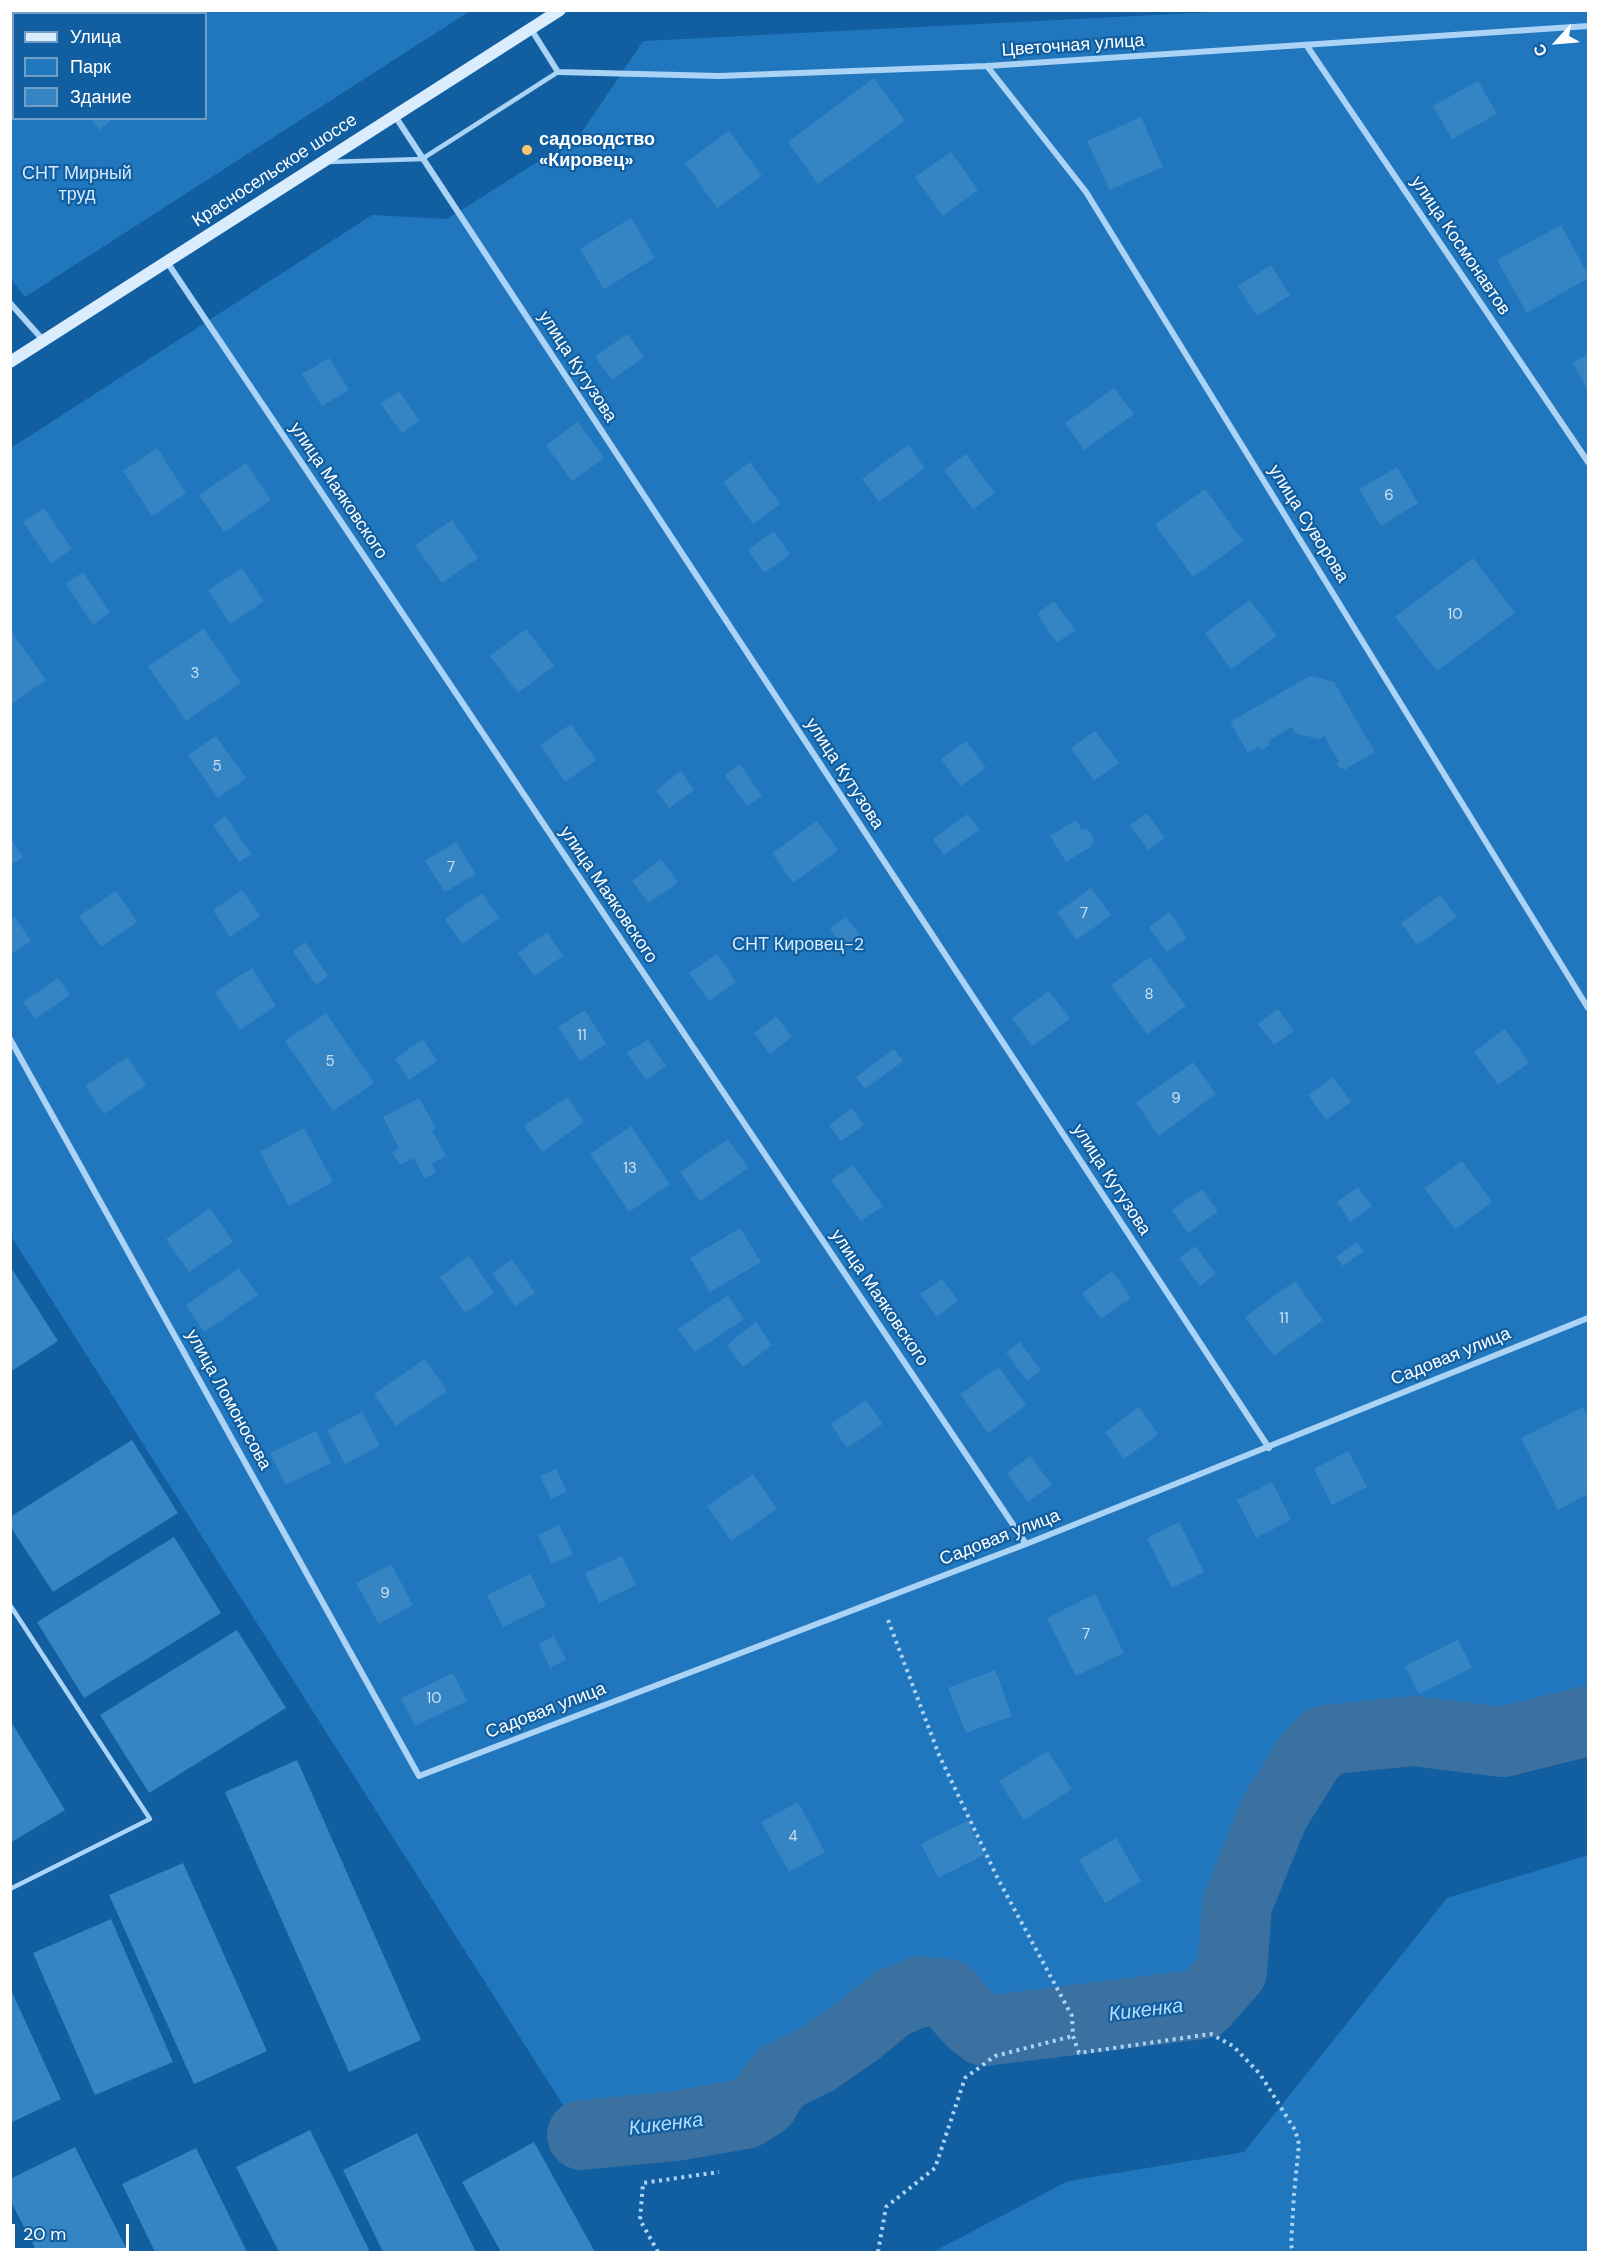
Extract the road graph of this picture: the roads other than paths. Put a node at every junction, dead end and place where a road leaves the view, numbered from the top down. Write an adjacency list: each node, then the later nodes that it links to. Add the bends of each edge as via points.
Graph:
1 (560, 10): 3 (main road, Красносельское шоссе)
2 (1588, 26): 4 (street, Цветочная улица)
3 (531, 29): 6 (street); 7 (main road, Красносельское шоссе)
4 (1307, 46): 5 (street, Цветочная улица); 14 (street, улица Космонавтов)
5 (987, 66): 6 (street, Цветочная улица, via 719,76); 15 (street, улица Суворова, via 1086,192)
6 (558, 72): 8 (lane)
7 (395, 116): 8 (street, улица Кутузова); 9 (main road, Красносельское шоссе)
8 (422, 159): 9 (lane); 18 (street, улица Кутузова)
9 (323, 162): 10 (main road, Красносельское шоссе)
10 (166, 262): 12 (main road, Красносельское шоссе); 19 (street, улица Маяковского)
11 (10, 303): 12 (street)
12 (44, 340): 13 (main road, Красносельское шоссе)
13 (10, 362)
14 (1588, 462)
15 (1588, 1008)
16 (10, 1039): 21 (street, улица Ломоносова)
17 (1588, 1318): 18 (street, Садовая улица)
18 (1269, 1448): 19 (street, Садовая улица)
19 (1026, 1544): 21 (street, Садовая улица)
20 (10, 1605): 22 (lane, via 150,1819)
21 (419, 1776)
22 (10, 1888)

